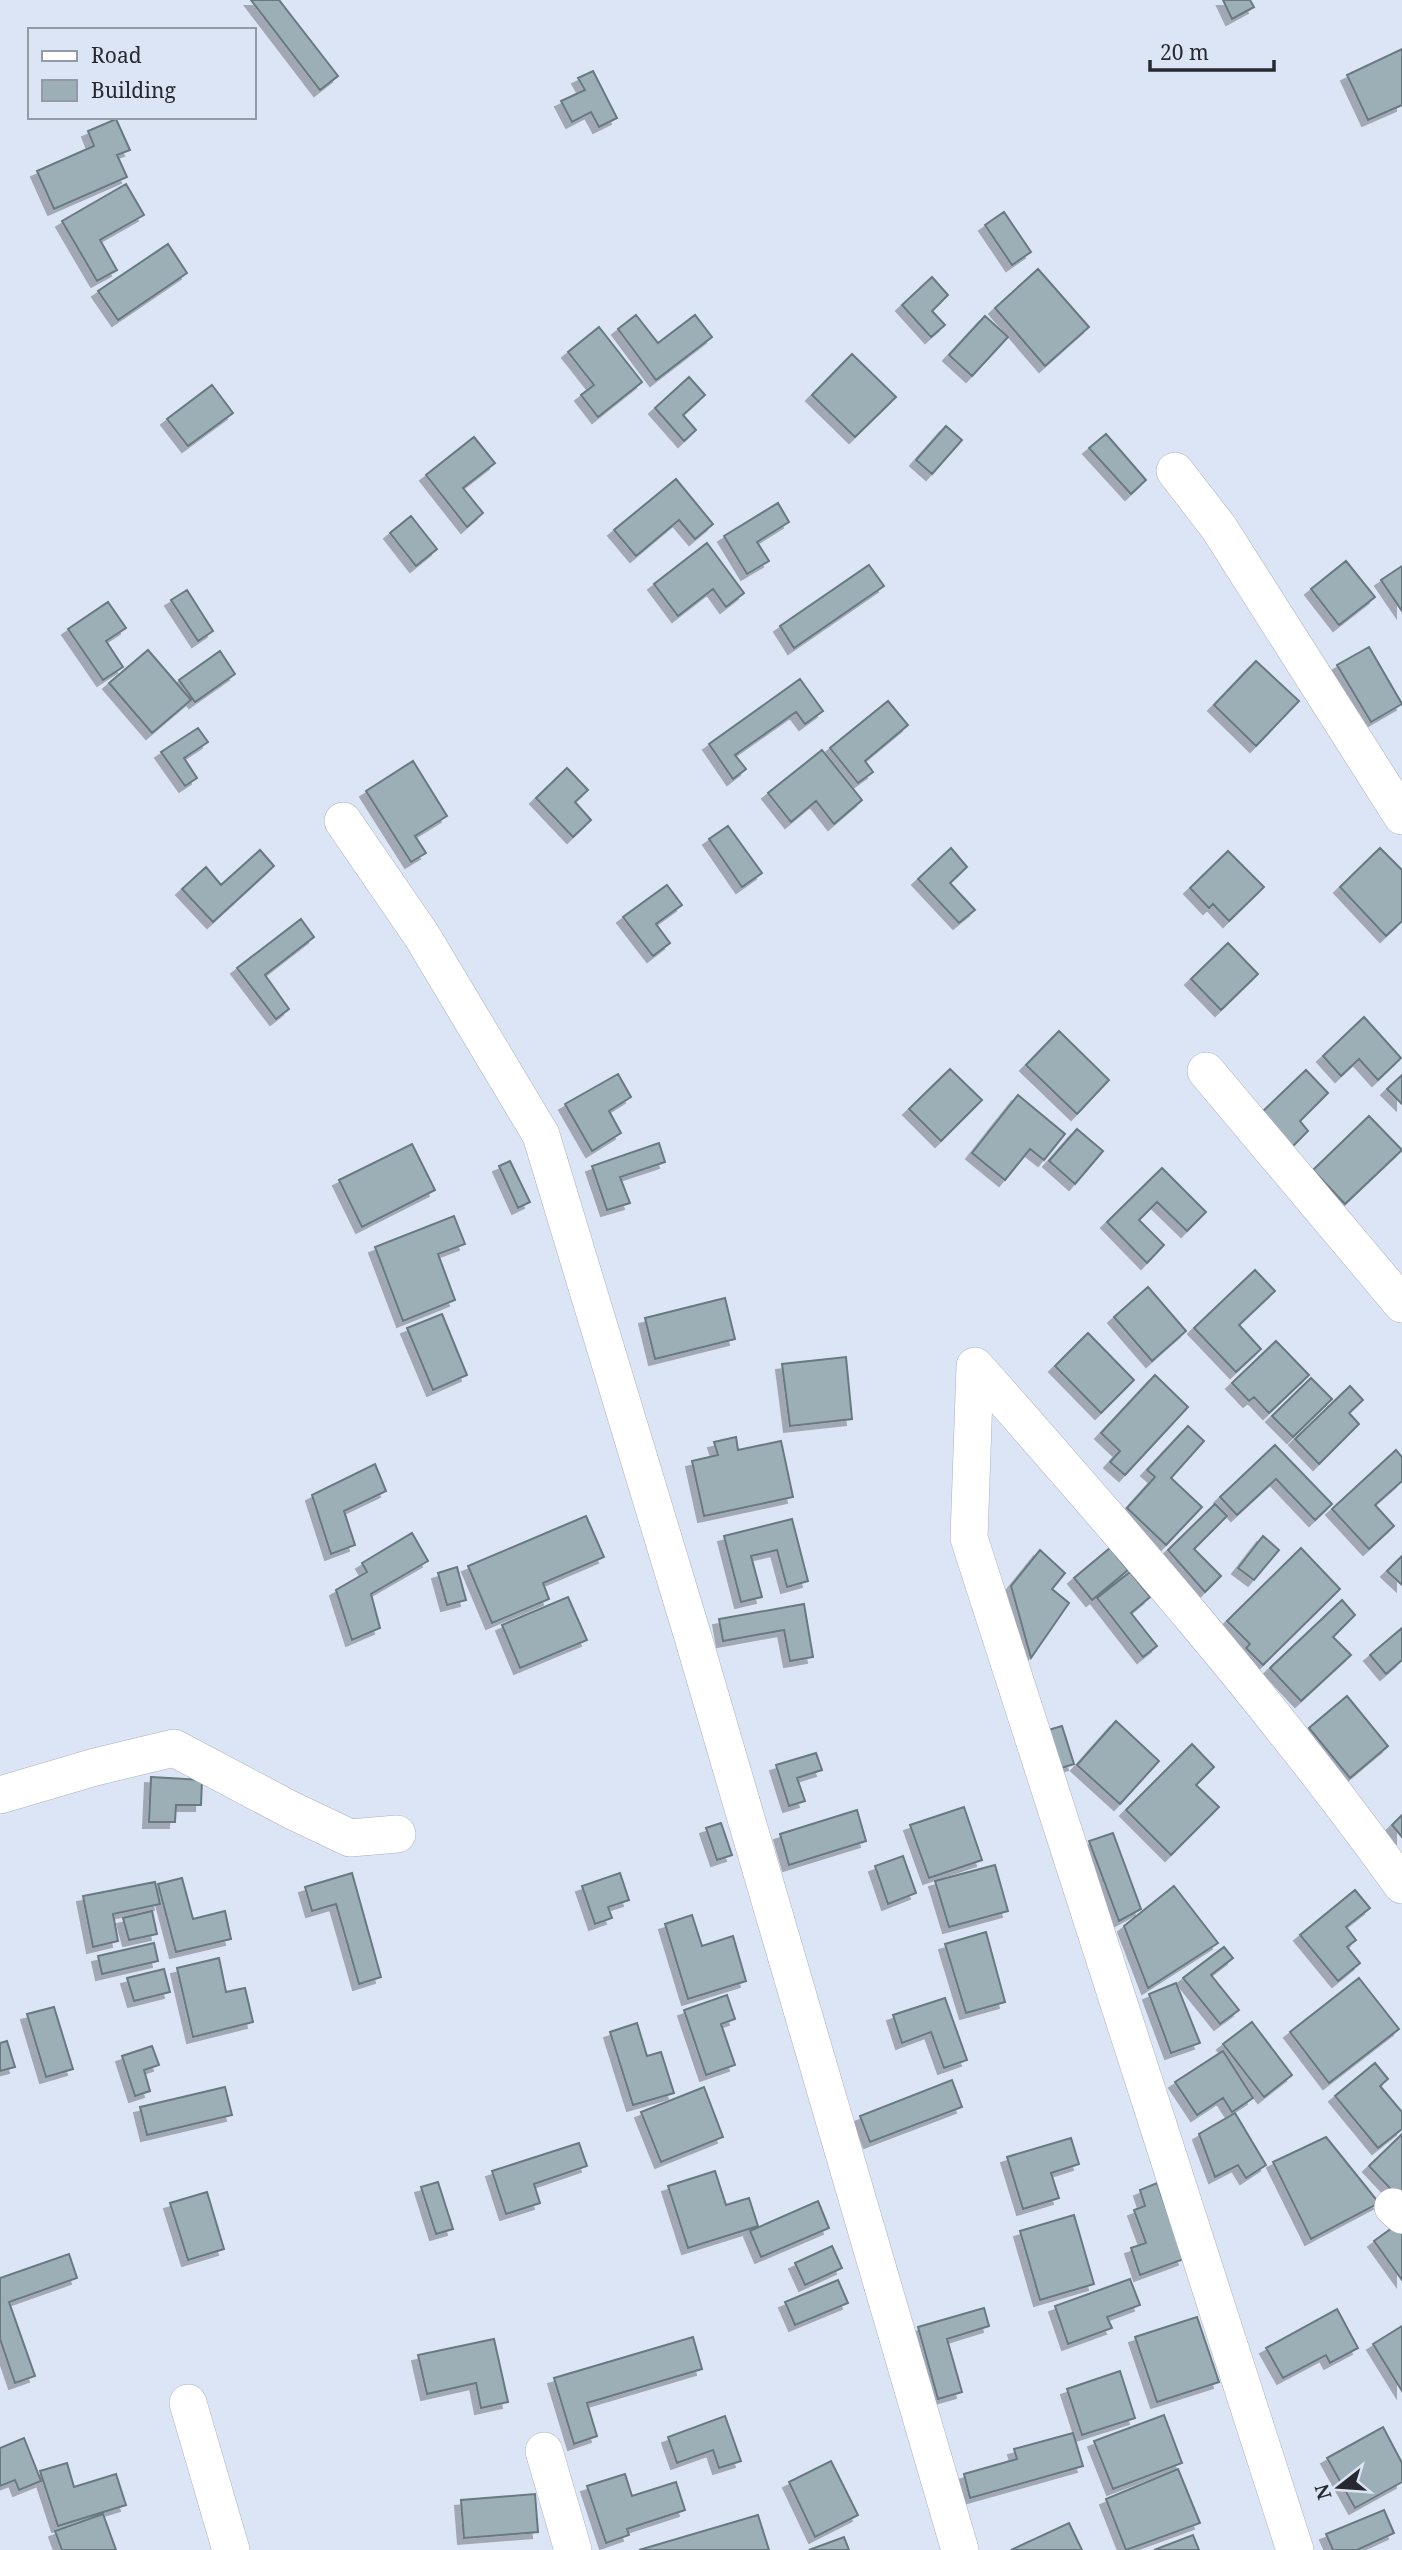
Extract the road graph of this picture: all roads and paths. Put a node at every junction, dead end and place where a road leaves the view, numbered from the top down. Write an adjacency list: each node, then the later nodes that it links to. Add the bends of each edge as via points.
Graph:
1 (1175, 471): 2 (street, via 1219,528)
2 (1402, 816)
3 (342, 821): 13 (street, via 422,936 541,1135 694,1637)
4 (1206, 1071): 5 (street)
5 (1402, 1304)
6 (0, 1795): 7 (street, via 174,1748 350,1838)
7 (397, 1834)
8 (1402, 1885): 14 (street, via 1347,1809 1121,1533 975,1366 969,1538)
9 (188, 2403): 11 (street)
10 (544, 2451): 12 (street)
11 (231, 2550)
12 (573, 2550)
13 (960, 2550)
14 (1294, 2550)

